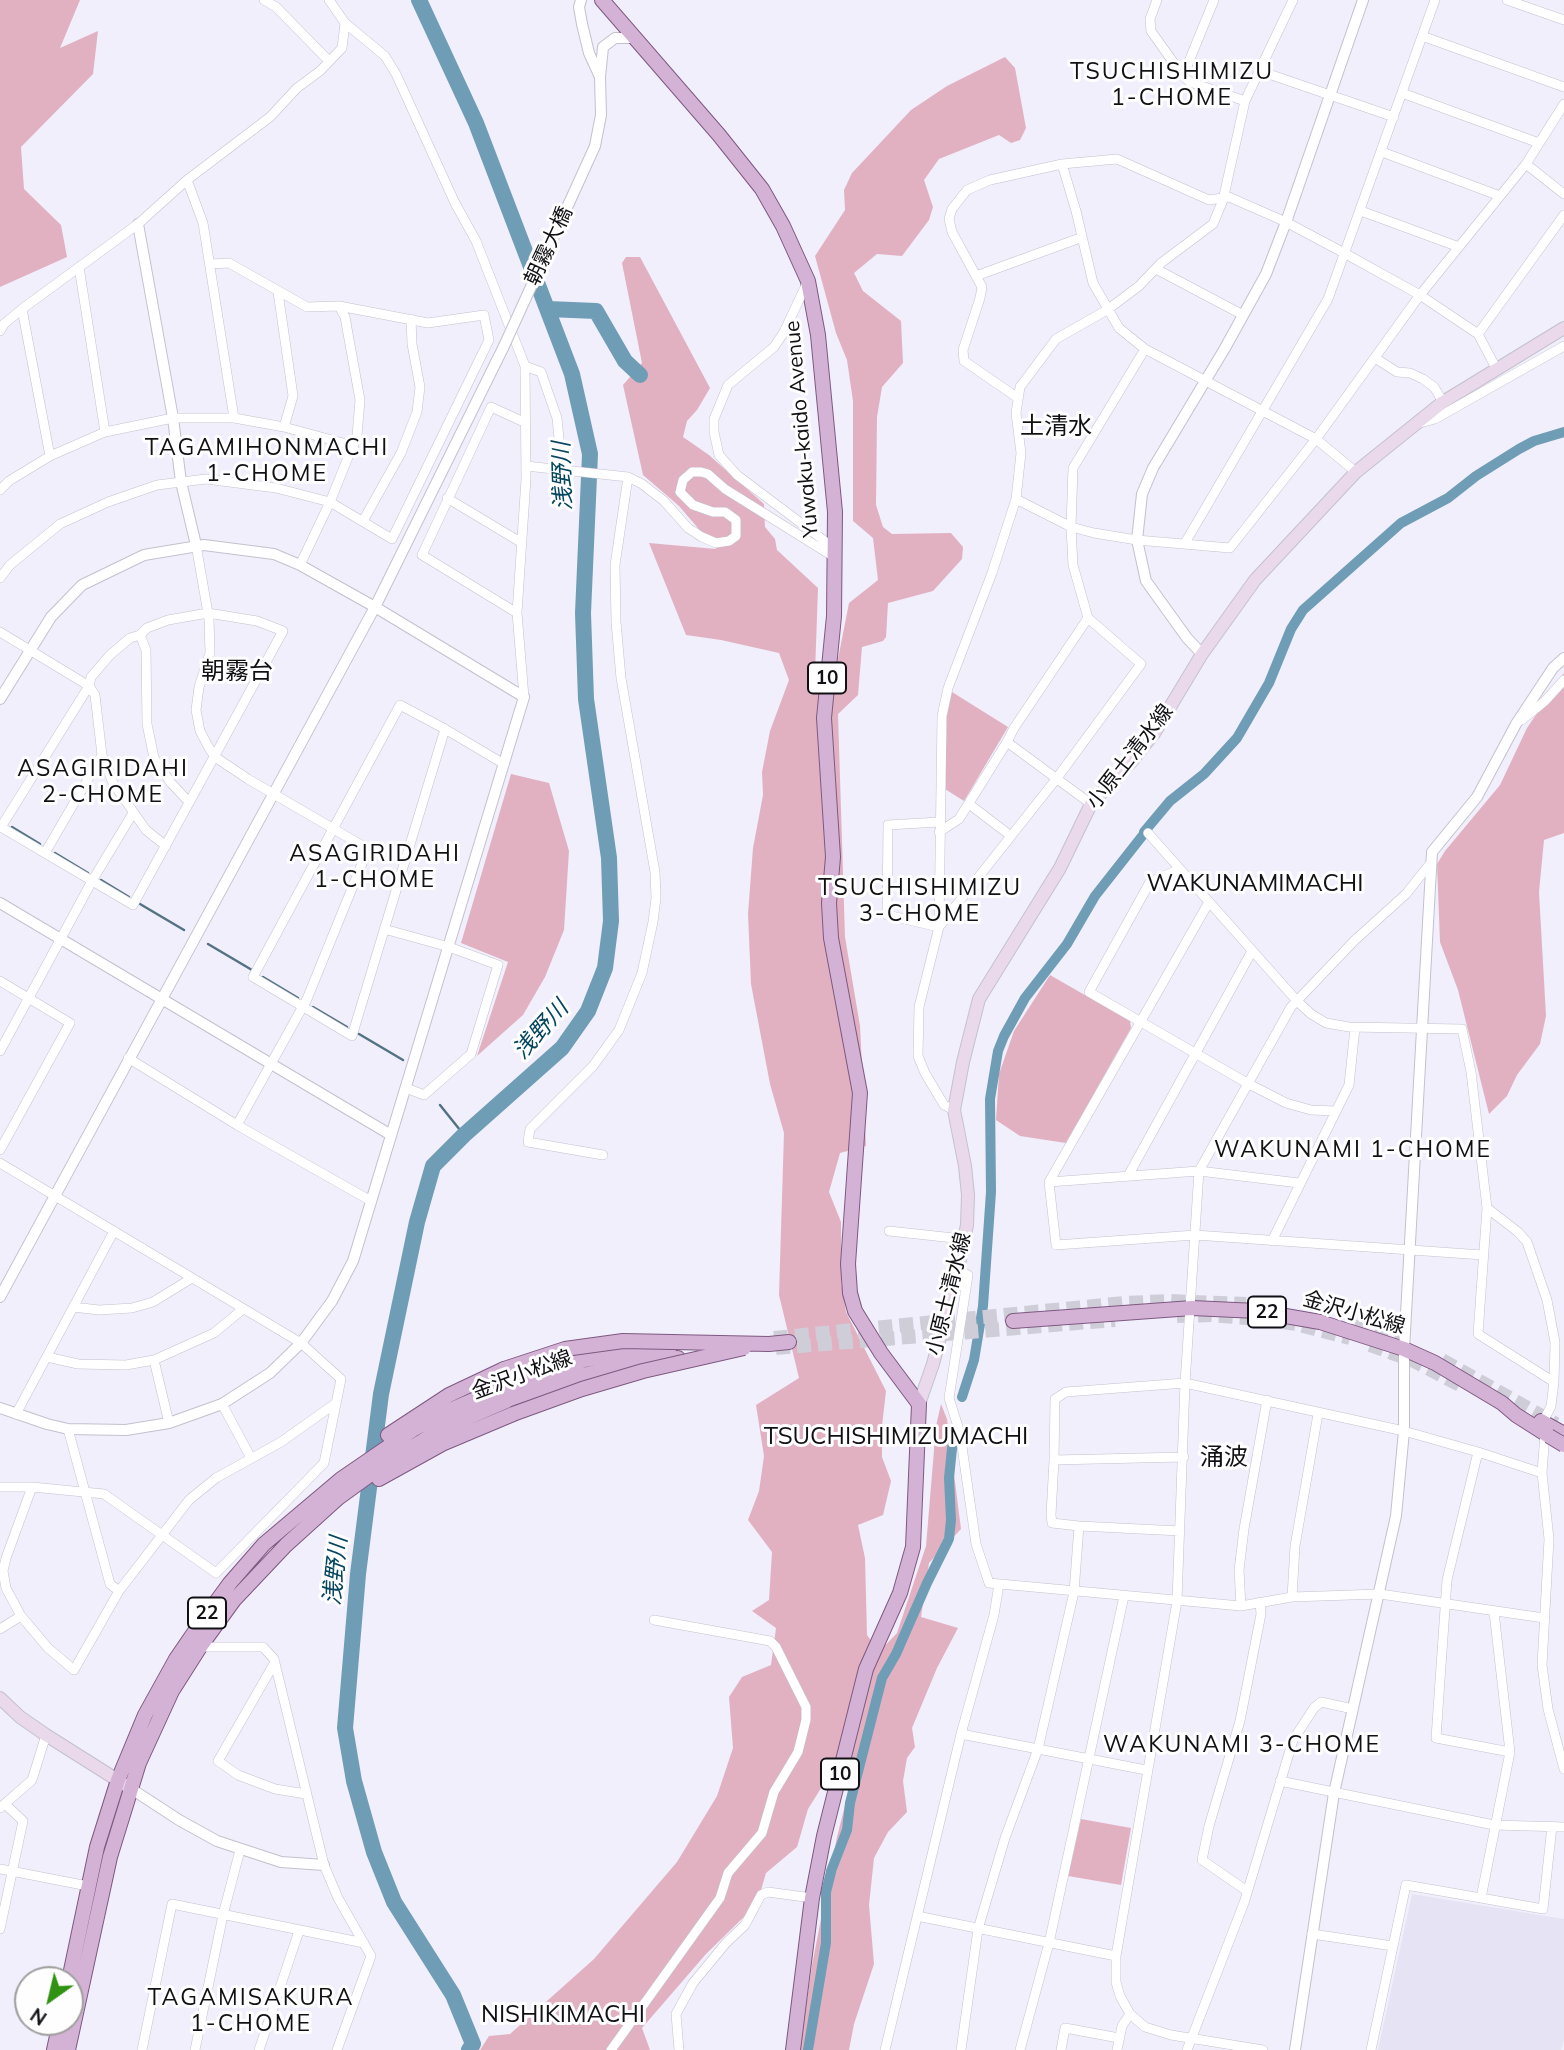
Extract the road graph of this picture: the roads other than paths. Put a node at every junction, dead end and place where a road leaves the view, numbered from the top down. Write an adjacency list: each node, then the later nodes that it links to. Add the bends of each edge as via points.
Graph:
1 (264, 0): 15 (street)
2 (329, 0): 12 (street)
3 (581, 0): 18 (street, via 589,53)
4 (602, 0): 14 (main road, Yuwaku-kaido Avenue / 10)
5 (1157, 0): 17 (street, via 1151,31)
6 (1214, 0): 17 (street)
7 (1293, 0): 16 (street)
8 (1363, 0): 21 (street)
9 (1435, 0): 13 (street)
10 (1507, 0): 11 (street)
11 (1564, 20)
12 (345, 23): 15 (street, via 342,48); 58 (street, via 385,55 396,74 476,242)
13 (1422, 36): 19 (street); 20 (street)
14 (634, 37): 18 (street, via 615,38 603,47); 44 (main road, Yuwaku-kaido Avenue / 10, via 762,188)
15 (328, 61): 29 (street, via 270,117)
16 (1260, 71): 21 (street); 22 (street)
17 (1183, 76): 22 (street)
18 (600, 77): 92 (street, 朝霧大橋, bridge, via 601,115 595,146)
19 (1564, 87)
20 (1402, 93): 24 (street); 25 (street)
21 (1331, 95): 24 (street); 35 (street)
22 (1245, 101): 32 (street)
23 (1564, 104): 25 (street)
24 (1394, 117): 26 (street)
25 (1539, 143): 28 (street)
26 (1382, 152): 31 (street); 33 (street)
27 (1062, 164): 32 (street, via 1117,159 1209,200); 37 (street); 43 (street, via 990,180 967,190 952,209 952,232)
28 (1526, 164): 30 (street); 31 (street)
29 (187, 180): 36 (street); 40 (street, via 203,223)
30 (1564, 194)
31 (1500, 196): 38 (street)
32 (1223, 200): 35 (street, via 1229,198); 42 (street, via 1213,223)
33 (1361, 211): 38 (street); 39 (street)
34 (1564, 215): 54 (street)
35 (1286, 222): 39 (street); 50 (street, via 1266,274)
36 (138, 225): 41 (street); 64 (street)
37 (1080, 238): 43 (street); 49 (street, via 1093,283)
38 (1459, 247): 46 (street)
39 (1346, 254): 46 (street); 63 (street, via 1328,299)
40 (210, 264): 45 (street, via 229,263); 65 (street)
41 (79, 267): 48 (street); 69 (street)
42 (1156, 269): 49 (street); 50 (street)
43 (976, 276): 61 (street, via 982,287 964,361)
44 (808, 281): 89 (main road, Yuwaku-kaido Avenue / 10, via 818,335 835,512); 89 (street, via 774,346 728,385 714,419 714,432 719,455 737,475)
45 (278, 292): 47 (street, via 307,307); 68 (street, via 293,396)
46 (1420, 295): 54 (street); 57 (street)
47 (339, 306): 51 (street); 71 (street, via 360,400)
48 (22, 309): 53 (street); 72 (street)
49 (1107, 310): 56 (street, via 1119,328); 61 (street, via 1056,339 1020,387)
50 (1243, 315): 60 (street)
51 (411, 319): 83 (street, via 420,387 417,412 401,453); 83 (street, via 428,323 484,315 489,340 392,539)
52 (1564, 328): 59 (main road, 小原土清水線)
53 (0, 331)
54 (1478, 334): 59 (street)
55 (1564, 346): 67 (street, via 1435,419)
56 (1145, 349): 60 (street); 84 (street, via 1073,468)
57 (1375, 358): 62 (street, via 1397,372 1423,379); 70 (street)
58 (525, 366): 66 (street); 74 (street, via 541,372 557,418)
59 (1496, 368): 62 (main road, 小原土清水線)
60 (1206, 379): 63 (street); 85 (street, via 1153,468 1142,494)
61 (1018, 398): 81 (street, via 1021,453)
62 (1443, 402): 67 (main road, 小原土清水線)
63 (1263, 411): 70 (street); 87 (street)
64 (173, 418): 65 (street); 69 (street); 78 (street)
65 (234, 418): 68 (street)
66 (526, 423): 73 (street); 80 (street, via 491,407)
67 (1415, 424): 75 (main road, 小原土清水線)
68 (284, 427): 71 (street)
69 (105, 432): 72 (street)
70 (1316, 439): 75 (street); 87 (street, via 1230,548)
71 (354, 446): 82 (street)
72 (50, 456): 77 (street)
73 (526, 466): 74 (street); 86 (street)
74 (564, 470): 76 (street)
75 (1356, 472): 99 (main road, 小原土清水線, via 1255,580)
76 (623, 476): 89 (street, via 642,484 688,528 716,543 736,536 736,520 725,512 693,505 680,492 683,480 692,472 708,474 725,489); 152 (street, via 615,565 616,622 621,678 655,872 653,922 642,973 619,1030 593,1066 530,1129 528,1142)
77 (4, 479): 79 (street)
78 (181, 482): 82 (street, via 206,479 276,488); 88 (street); 91 (street, via 108,502 60,524)
79 (0, 489)
80 (447, 498): 86 (street); 94 (street, via 422,555)
81 (1016, 499): 84 (street); 117 (street, via 948,688 942,716)
82 (330, 502): 83 (street); 90 (street)
83 (363, 521)
84 (1071, 527): 85 (street); 95 (street, via 1073,565)
85 (1137, 540): 87 (street); 99 (street, via 1146,581)
86 (522, 542): 94 (street)
87 (1185, 543)
88 (196, 545): 90 (street, via 246,548); 93 (street); 98 (street, via 144,555 82,585)
89 (834, 553): 187 (main road, Yuwaku-kaido Avenue / 10, via 834,615 824,718 834,857 829,903 831,938 860,1093 850,1293 855,1311 881,1353)
90 (300, 565): 92 (street)
91 (0, 578)
92 (375, 607): 103 (street); 112 (street, 朝霧大橋)
93 (208, 613): 97 (street, via 168,620); 109 (street, via 210,653 196,710 200,732); 109 (street, via 257,621 283,631)
94 (517, 613): 103 (street)
95 (1088, 618): 107 (street); 111 (street, via 1141,664)
96 (0, 632): 98 (street)
97 (140, 635): 102 (street, via 110,655); 113 (street, via 146,650 147,724 154,758)
98 (29, 650): 102 (street); 104 (street)
99 (1202, 654): 115 (main road, 小原土清水線, via 1155,732)
100 (1564, 657): 105 (street)
101 (1564, 680): 105 (street)
102 (89, 685): 108 (street, via 95,695); 122 (street, via 1,827)
103 (524, 697): 110 (street)
104 (0, 699)
105 (1516, 724): 123 (street, via 1477,797 1432,852)
106 (445, 729): 110 (street); 118 (street, via 400,705); 129 (street)
107 (1007, 742): 111 (street); 114 (street)
108 (102, 755): 116 (street); 122 (street)
109 (215, 757): 112 (street); 113 (street)
110 (504, 764): 131 (street)
111 (1057, 778): 115 (street); 120 (street)
112 (274, 795): 118 (street); 135 (street, 朝霧大橋)
113 (189, 802): 121 (street)
114 (969, 804): 117 (street, via 959,820); 120 (street)
115 (1091, 804): 147 (main road, 小原土清水線, via 1060,869 979,999)
116 (133, 813): 121 (street); 125 (street)
117 (939, 827): 128 (street); 128 (street, via 888,825 887,915)
118 (332, 829): 137 (street, via 368,849); 137 (street, via 253,977)
119 (1147, 834): 124 (street)
120 (1011, 836): 128 (street)
121 (166, 846): 125 (street, via 133,905)
122 (45, 853): 125 (street)
123 (1429, 864): 136 (street, via 1406,894); 140 (street)
124 (1180, 869): 126 (street); 138 (street, via 1150,882 1089,992)
125 (92, 881): 130 (street)
126 (1209, 902): 132 (street); 138 (street)
127 (0, 903): 130 (street)
128 (939, 927): 147 (street, via 919,1007 918,1056 944,1105)
129 (384, 929): 131 (street); 137 (street, via 352,1036)
130 (61, 939): 134 (street); 135 (street)
131 (449, 947): 146 (street); 146 (street, via 498,965 471,1055 424,1095)
132 (1252, 951): 136 (street); 142 (street)
133 (0, 981): 134 (street)
134 (29, 998): 141 (street); 151 (street, via 70,1023)
135 (162, 999): 143 (street, 朝霧大橋); 144 (street)
136 (1297, 1001): 139 (street, via 1325,1023); 145 (street)
137 (303, 1007): 144 (street)
138 (1141, 1022): 142 (street); 156 (street)
139 (1354, 1028): 140 (street); 148 (street, via 1349,1084)
140 (1420, 1028): 160 (street, via 1462,1029); 166 (street)
141 (0, 1051)
142 (1195, 1053): 145 (street); 155 (street)
143 (128, 1058): 149 (street); 158 (street, 朝霧大橋)
144 (271, 1065): 149 (street); 150 (street)
145 (1247, 1083): 148 (street, via 1286,1103); 154 (street)
146 (406, 1088): 150 (street)
147 (954, 1110): 164 (main road, 小原土清水線, via 968,1195)
148 (1335, 1111): 157 (street)
149 (237, 1125): 159 (street)
150 (391, 1135): 159 (street)
151 (0, 1150)
152 (603, 1155)
153 (0, 1163): 158 (street)
154 (1199, 1171): 155 (street); 157 (street); 163 (street)
155 (1128, 1176): 156 (street)
156 (1049, 1182): 163 (street, via 1056,1245)
157 (1299, 1184): 165 (street)
158 (56, 1196): 161 (street); 170 (street, 朝霧大橋)
159 (371, 1201): 177 (street, via 348,1271)
160 (1487, 1208): 167 (street); 182 (street, via 1518,1232 1533,1255 1555,1342)
161 (114, 1231): 169 (street); 172 (street)
162 (889, 1231): 164 (street)
163 (1195, 1235): 165 (street); 173 (street)
164 (963, 1239): 168 (main road, 小原土清水線)
165 (1272, 1241): 166 (street)
166 (1410, 1251): 167 (street); 179 (street)
167 (1483, 1255): 182 (street, via 1478,1334)
168 (958, 1269): 187 (main road, 小原土清水線); 211 (street, via 968,1275 949,1398 960,1433 976,1544 989,1583)
169 (192, 1278): 172 (street, via 164,1296 132,1308); 174 (street)
170 (4, 1279): 171 (street, 朝霧大橋)
171 (0, 1297)
172 (73, 1307): 180 (street)
173 (1192, 1308): 175 (main road, 金沢小松線 / 22); 179 (main road, 金沢小松線 / 22, via 1287,1315); 183 (street)
174 (243, 1309): 177 (street); 181 (street, via 214,1333)
175 (1013, 1321)
176 (789, 1342): 178 (main road, 22)
177 (301, 1343): 185 (street, via 341,1379); 186 (street, via 270,1373)
178 (769, 1344): 191 (main road, 22, bridge, via 640,1340 565,1349 504,1369 449,1395); 198 (main road, 22, bridge, via 643,1371)
179 (1404, 1349): 194 (main road, 金沢小松線 / 22, via 1502,1403 1521,1408); 195 (street)
180 (47, 1357): 181 (street, via 78,1364 126,1365); 189 (street)
181 (154, 1360): 192 (street)
182 (1554, 1382): 194 (street)
183 (1185, 1383): 184 (street); 199 (street); 201 (street, via 1059,1395 1055,1399)
184 (1267, 1400): 190 (street); 220 (street, via 1244,1529)
185 (335, 1403): 200 (street); 209 (street, via 324,1463)
186 (222, 1404): 192 (street); 200 (street)
187 (919, 1404): 251 (main road, 10, via 913,1547 900,1593 866,1669)
188 (0, 1408): 189 (street)
189 (16, 1414): 193 (street)
190 (1318, 1414): 195 (street); 216 (street, via 1295,1546)
191 (415, 1422): 198 (main road, 金沢小松線 / 22, via 584,1360 640,1350 742,1346 643,1362 545,1386 474,1414); 210 (main road, 22, via 294,1511)
192 (169, 1423): 193 (street, via 126,1430)
193 (68, 1429): 205 (street)
194 (1550, 1430): 196 (main road, 22, bridge); 202 (street)
195 (1404, 1431): 197 (street); 214 (street, via 1396,1516)
196 (1564, 1445)
197 (1478, 1452): 202 (street); 219 (street)
198 (411, 1453): 226 (main road, 金沢小松線 / 22, via 337,1503 261,1570)
199 (1184, 1457): 201 (street); 207 (street)
200 (251, 1458): 208 (street, via 189,1500)
201 (1054, 1460): 206 (street, via 1052,1523)
202 (1542, 1473): 223 (street, via 1549,1539)
203 (0, 1487): 204 (street)
204 (32, 1487): 205 (street); 222 (street, via 3,1572)
205 (85, 1492): 208 (street, via 104,1494); 212 (street, via 110,1584)
206 (1079, 1525): 207 (street); 213 (street)
207 (1180, 1531): 217 (street)
208 (161, 1536): 209 (street); 212 (street)
209 (216, 1573): 210 (street)
210 (230, 1583): 238 (main road, 22, via 159,1688 145,1715)
211 (999, 1584): 213 (street); 230 (street)
212 (119, 1591): 222 (street, via 74,1670)
213 (1074, 1592): 215 (street); 232 (street)
214 (1380, 1594): 216 (street); 219 (street); 229 (street)
215 (1124, 1596): 217 (street); 234 (street)
216 (1292, 1597): 218 (street)
217 (1177, 1601): 220 (street); 236 (street)
218 (1260, 1601): 220 (street); 250 (street, via 1240,1721 1202,1860)
219 (1445, 1603): 221 (street); 233 (street, via 1436,1738)
220 (1241, 1606)
221 (1494, 1612): 223 (street); 233 (street)
222 (21, 1616): 225 (street)
223 (1544, 1618): 235 (street, via 1542,1665)
224 (654, 1620): 273 (street, via 770,1641 806,1707 806,1720 798,1752 774,1792 762,1833 728,1873 720,1898)
225 (0, 1629)
226 (200, 1647): 227 (street, via 263,1647); 238 (main road, 22)
227 (275, 1662): 240 (street); 240 (street, via 218,1762 275,1789)
228 (0, 1698): 231 (main road)
229 (1353, 1709): 237 (street, via 1321,1702 1314,1708 1293,1740); 239 (street)
230 (961, 1734): 232 (street); 254 (street)
231 (46, 1735): 238 (main road); 241 (street, via 32,1780)
232 (1038, 1749): 234 (street); 255 (street)
233 (1510, 1752): 242 (street)
234 (1088, 1759): 236 (street); 259 (street)
235 (1564, 1769)
236 (1146, 1770): 262 (street)
237 (1280, 1781): 239 (street); 250 (street)
238 (124, 1784): 245 (street, via 189,1826); 249 (main road, 22); 268 (main road, 22)
239 (1334, 1793): 242 (street); 258 (street)
240 (306, 1794): 246 (street)
241 (3, 1806): 248 (street, via 23,1821)
242 (1494, 1825): 243 (street); 252 (street)
243 (1552, 1826): 244 (street); 252 (street, via 1543,1909)
244 (1564, 1827)
245 (240, 1850): 246 (street, via 281,1861); 253 (street)
246 (324, 1865): 260 (street)
247 (0, 1869): 248 (street)
248 (12, 1871): 249 (street); 256 (street)
249 (88, 1886): 263 (main road, 22)
250 (1247, 1891): 266 (street)
251 (813, 1898): 274 (street, via 761,1895 745,1925 693,1983 676,2014); 275 (main road, 10)
252 (1481, 1898): 261 (street, via 1406,1885)
253 (223, 1915): 257 (street); 269 (street, via 172,1904); 270 (street)
254 (917, 1916): 255 (street); 276 (street)
255 (978, 1928): 259 (street); 277 (street)
256 (0, 1929)
257 (299, 1931): 260 (street); 271 (street)
258 (1312, 1934): 261 (street); 283 (street)
259 (1049, 1942): 262 (street); 278 (street)
260 (364, 1943): 272 (street, via 370,1956)
261 (1393, 1946): 284 (street)
262 (1116, 1956): 264 (street, via 1116,1982)
263 (72, 1966)
264 (1130, 2014): 265 (street); 266 (street, via 1155,2032)
265 (1119, 2038): 279 (street, via 1065,2028); 280 (street)
266 (1192, 2038): 267 (street); 281 (street)
267 (1233, 2048): 282 (street)
268 (68, 2050)
269 (142, 2050)
270 (195, 2050)
271 (259, 2050)
272 (337, 2050)
273 (611, 2050)
274 (679, 2050)
275 (793, 2050)
276 (885, 2050)
277 (961, 2050)
278 (1020, 2050)
279 (1061, 2050)
280 (1117, 2050)
281 (1187, 2050)
282 (1264, 2050)
283 (1295, 2050)
284 (1371, 2050)

